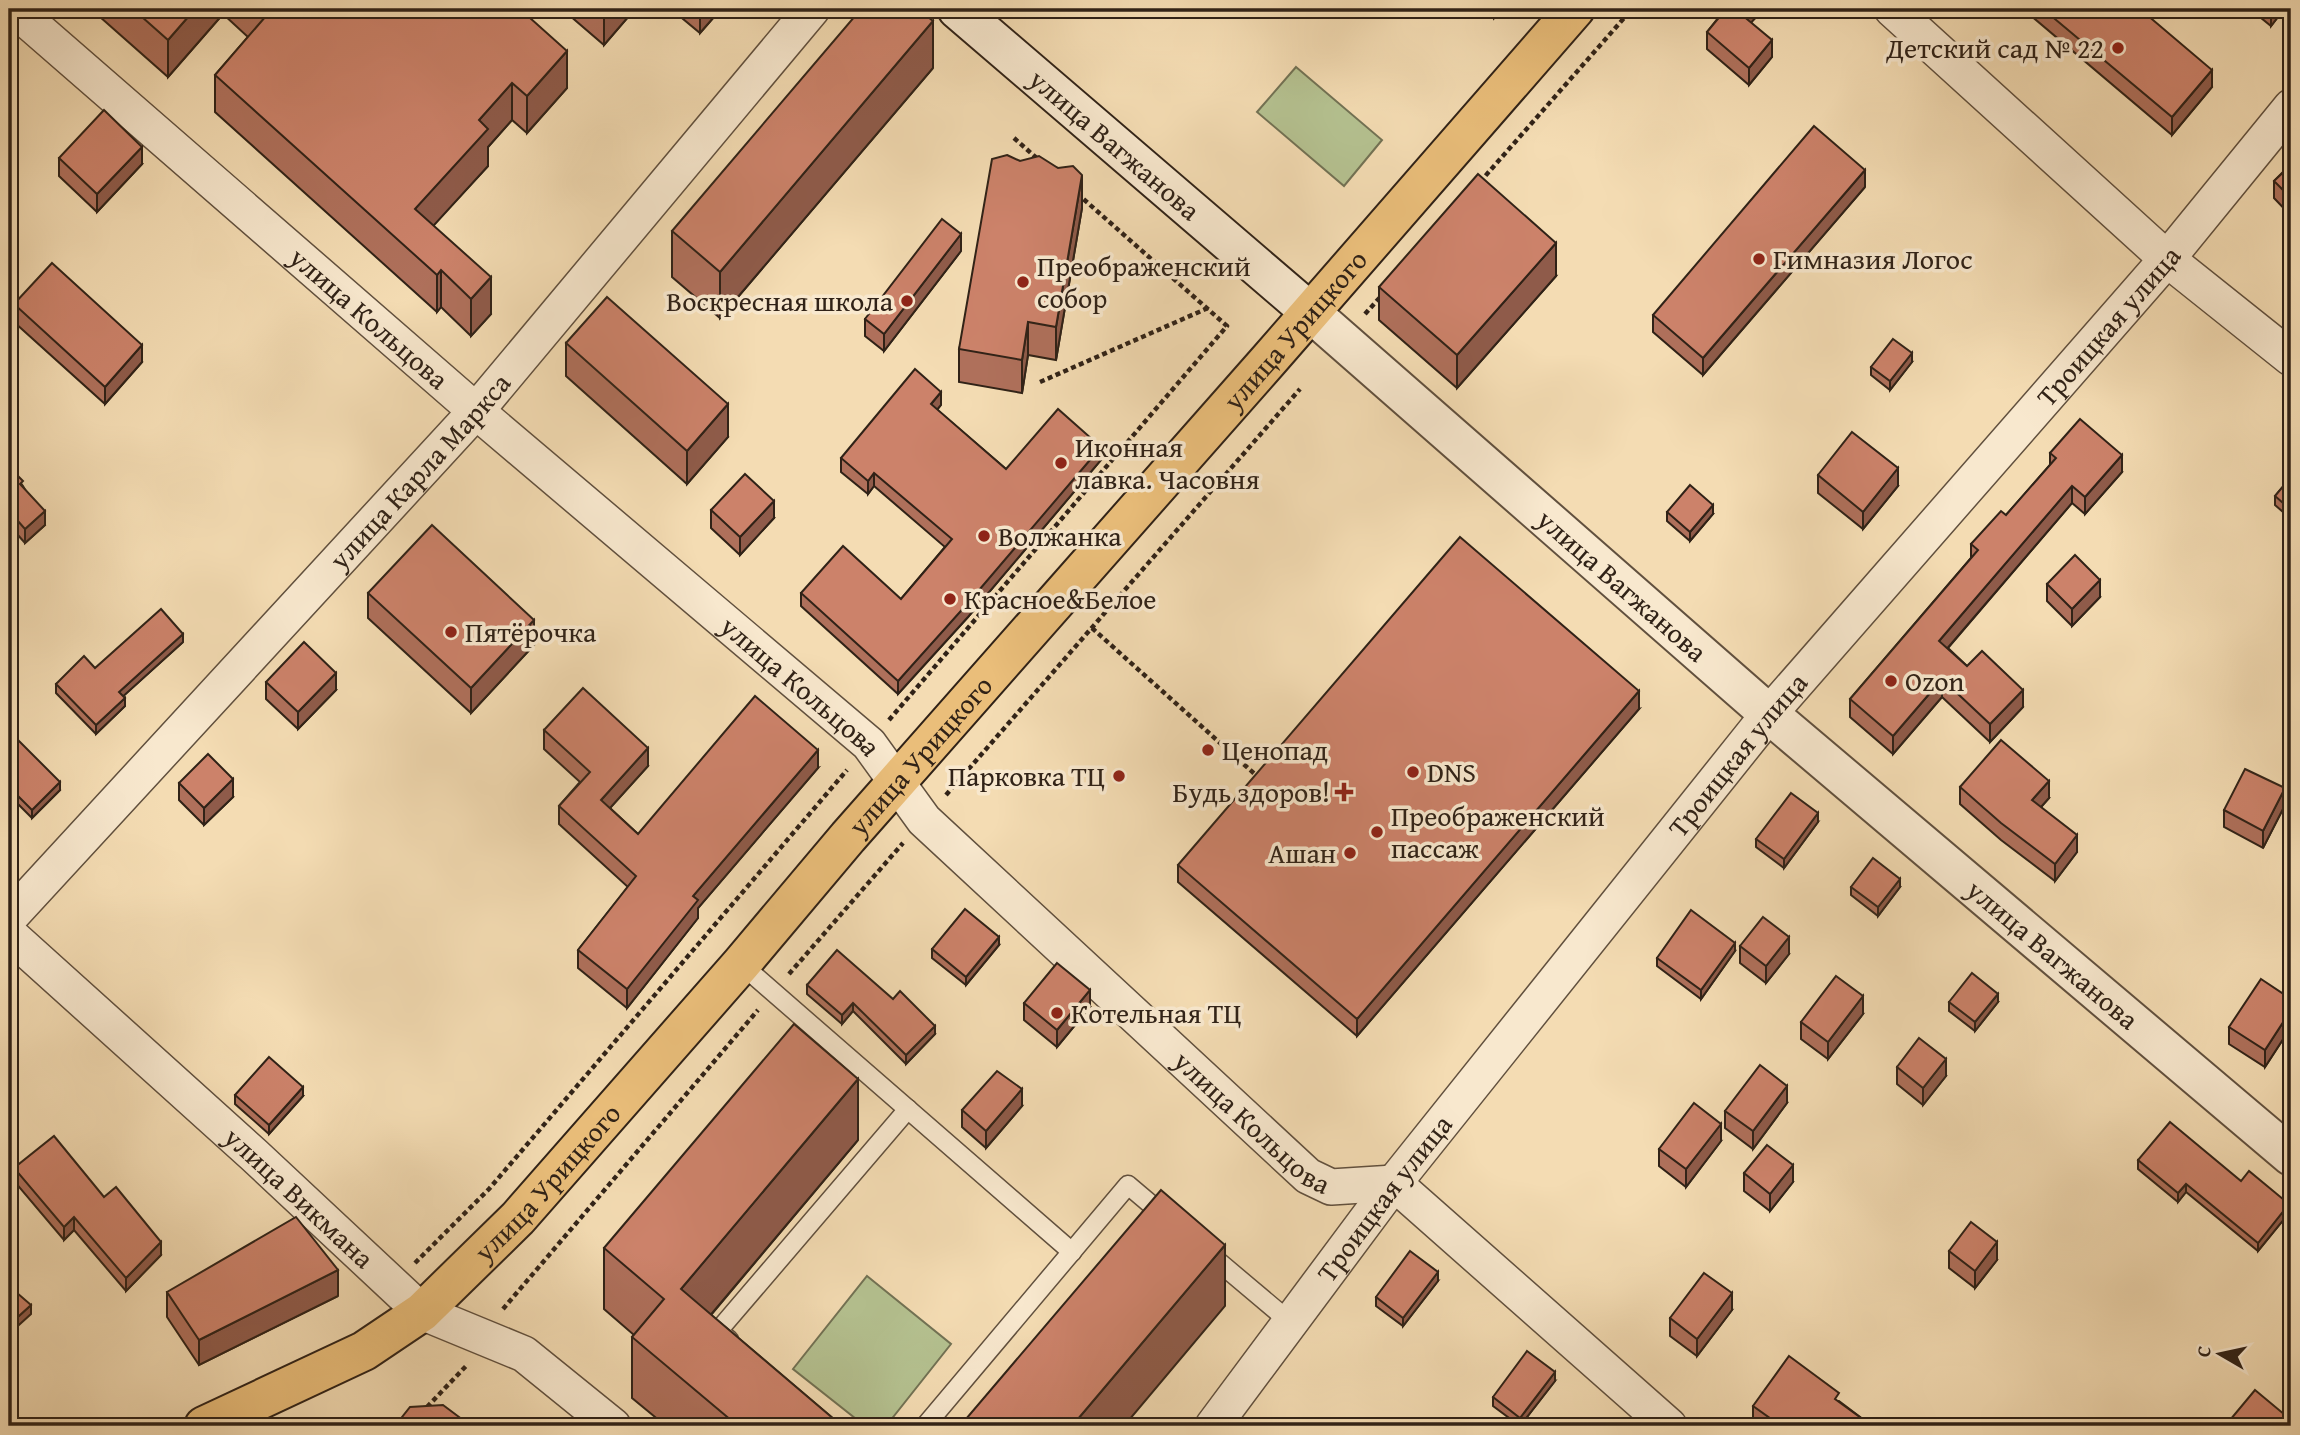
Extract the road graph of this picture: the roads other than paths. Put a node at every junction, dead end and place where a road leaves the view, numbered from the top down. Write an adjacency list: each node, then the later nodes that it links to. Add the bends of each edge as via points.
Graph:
1 (14, 9): 10 (street, улица Кольцова)
2 (812, 9): 10 (street, улица Карла Маркса)
3 (957, 9): 8 (street, улица Вагжанова)
4 (1575, 9): 8 (main road, улица Урицкого)
5 (1892, 9): 7 (street)
6 (2291, 107): 7 (street, Троицкая улица)
7 (2167, 258): 9 (street); 11 (street, Троицкая улица)
8 (1310, 312): 11 (street, улица Вагжанова); 12 (main road, улица Урицкого)
9 (2291, 358)
10 (476, 411): 12 (street, улица Кольцова, via 869,744); 13 (street, улица Карла Маркса)
11 (1769, 714): 17 (street, улица Вагжанова); 18 (street, Троицкая улица)
12 (896, 782): 15 (main road, улица Урицкого); 18 (street, улица Кольцова, via 933,828 1308,1176 1331,1187)
13 (9, 918)
14 (9, 934): 20 (street, улица Викмана)
15 (741, 964): 16 (lane); 20 (main road, улица Урицкого, via 518,1217)
16 (908, 1109): 19 (lane); 22 (lane, via 718,1331)
17 (2291, 1156)
18 (1394, 1183): 21 (street, Троицкая улица); 27 (street)
19 (1072, 1252): 21 (lane, via 1128,1185); 25 (lane)
20 (422, 1312): 23 (main road, улица Урицкого, via 364,1351); 24 (street, улица Викмана, via 524,1354)
21 (1290, 1322): 26 (street, Троицкая улица)
22 (738, 1348)
23 (204, 1426)
24 (613, 1426)
25 (925, 1426)
26 (1213, 1426)
27 (1669, 1426)

